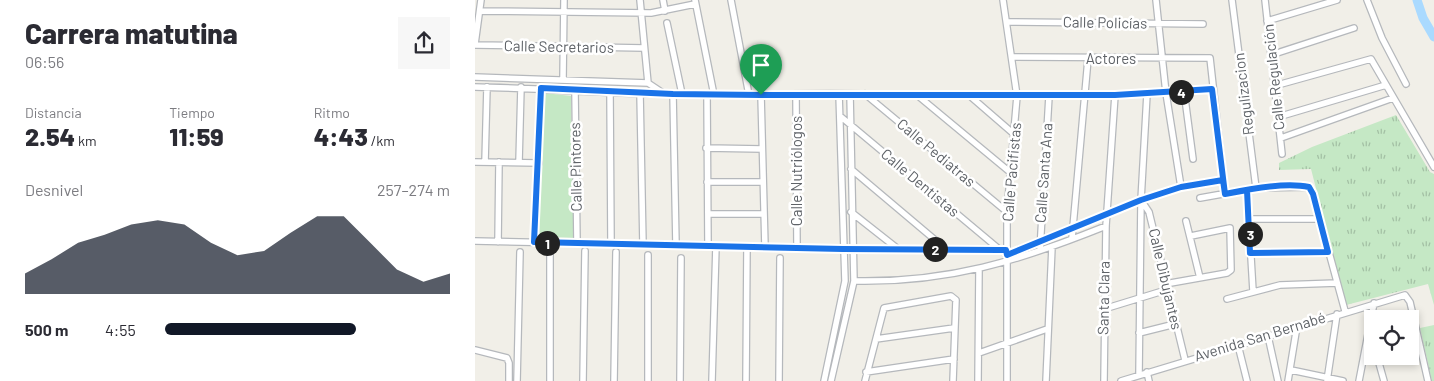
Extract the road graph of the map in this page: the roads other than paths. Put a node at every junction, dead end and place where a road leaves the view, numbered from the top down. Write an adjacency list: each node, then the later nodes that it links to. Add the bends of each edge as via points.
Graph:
1 (481, 0): 13 (street)
2 (564, 0): 15 (street)
3 (640, 0): 16 (street)
4 (663, 0): 14 (street)
5 (731, 0): 56 (street)
6 (1003, 0): 18 (street, Calle Pacifistas)
7 (1156, 0): 20 (street)
8 (1232, 0): 87 (street, Regulizacion)
9 (1265, 0): 17 (street, Calle Regulación)
10 (1337, 0): 17 (street)
11 (1367, 0): 34 (street)
12 (695, 2): 14 (street); 55 (street)
13 (480, 11): 15 (street); 22 (street)
14 (665, 11): 16 (street)
15 (563, 13): 16 (street); 25 (street)
16 (641, 14): 26 (street)
17 (1267, 21): 27 (street, Calle Regulación)
18 (1007, 22): 20 (street, Calle Policías); 28 (street, Calle Pacifistas)
19 (667, 24): 49 (street)
20 (1159, 24): 21 (street, Calle Policías); 29 (street)
21 (1203, 24)
22 (476, 25): 24 (street)
23 (1353, 28): 27 (street)
24 (475, 45): 25 (street, Calle Secretarios)
25 (563, 47): 26 (street, Calle Secretarios); 32 (street)
26 (644, 48): 33 (street)
27 (1271, 55): 36 (street, Calle Regulación)
28 (1013, 57): 30 (street, Actores); 63 (street, Calle Pacifistas)
29 (1163, 58): 30 (street, Actores); 41 (street, Actores, via 1210,58); 47 (street)
30 (1088, 59): 60 (street)
31 (475, 77): 32 (street)
32 (563, 79): 33 (street)
33 (647, 84): 46 (street)
34 (1406, 84)
35 (1386, 85): 36 (street, via 1371,59); 65 (street); 67 (street)
36 (1274, 86): 67 (street, Calle Regulación)
37 (475, 87): 38 (street)
38 (487, 87): 39 (street); 76 (street)
39 (521, 87): 40 (street); 78 (street)
40 (541, 88): 42 (street); 79 (street)
41 (1212, 89): 43 (street); 83 (street)
42 (575, 90): 44 (street); 108 (street, Calle Pintores)
43 (1184, 91): 47 (street); 74 (street)
44 (610, 92): 45 (street); 109 (street)
45 (640, 93): 46 (street); 110 (street)
46 (663, 93): 48 (street)
47 (1166, 93): 54 (street); 86 (street)
48 (673, 94): 49 (street); 111 (street)
49 (682, 94): 50 (street)
50 (707, 94): 55 (street); 71 (street)
51 (839, 94): 52 (street); 58 (street); 66 (street)
52 (850, 94): 53 (street); 68 (street)
53 (865, 94): 59 (street); 93 (street, Calle Pediatras)
54 (1147, 94): 61 (street); 91 (street)
55 (714, 95): 56 (street)
56 (749, 95): 57 (street)
57 (761, 95): 58 (street); 72 (street)
58 (796, 95): 117 (street, Calle Nutriólogos)
59 (917, 95): 62 (street); 82 (street)
60 (1084, 95): 61 (street); 64 (street); 101 (street)
61 (1115, 95): 96 (street, Santa Clara)
62 (970, 96): 63 (street); 69 (street)
63 (1017, 96): 64 (street); 69 (street, Calle Pacifistas)
64 (1049, 96): 105 (street, Calle Santa Ana)
65 (1393, 98): 70 (street); 80 (street)
66 (840, 116): 68 (street, Calle Dentistas); 118 (street)
67 (1278, 117): 70 (street, Calle Regulación)
68 (851, 124): 81 (street); 124 (street, Calle Dentistas)
69 (1015, 136): 82 (street, Calle Pacifistas)
70 (1281, 138): 73 (street, Calle Regulación)
71 (706, 148): 72 (street); 84 (street)
72 (762, 149): 85 (street)
73 (1282, 154)
74 (1193, 159)
75 (475, 162): 76 (street)
76 (485, 162): 77 (street)
77 (499, 162): 78 (street); 106 (street)
78 (519, 162): 79 (street)
79 (539, 163): 107 (street)
80 (1434, 167)
81 (851, 169): 92 (street); 121 (street)
82 (1011, 173): 93 (street, Calle Pacifistas)
83 (1223, 180): 86 (street); 89 (street)
84 (707, 182): 85 (street); 94 (street)
85 (762, 182): 95 (street)
86 (1181, 187): 91 (street)
87 (1256, 188): 88 (street); 98 (street, via 1309,187)
88 (1247, 190): 89 (street); 97 (street)
89 (1225, 194): 90 (street)
90 (1200, 198)
91 (1141, 200): 96 (street); 138 (street, Calle Dibujantes, via 1149,212); 141 (street)
92 (851, 212): 119 (street); 120 (street)
93 (1007, 212): 124 (street, Calle Pacifistas)
94 (708, 214): 95 (street); 112 (street)
95 (763, 214): 115 (street)
96 (1107, 216): 100 (street, Santa Clara); 101 (street)
97 (1249, 219): 98 (street); 129 (street)
98 (1320, 219): 128 (street)
99 (1186, 221): 102 (street)
100 (1106, 226): 103 (street); 143 (street, Santa Clara)
101 (1073, 228): 103 (street); 105 (street)
102 (1191, 236): 135 (street); 135 (street, via 1226,228 1230,230 1231,270)
103 (1072, 238): 116 (street)
104 (475, 241): 106 (street)
105 (1040, 241): 122 (street, Calle Santa Ana); 124 (street)
106 (498, 242): 107 (street)
107 (534, 242): 108 (street)
108 (577, 243): 109 (street)
109 (611, 243): 110 (street)
110 (643, 244): 111 (street)
111 (675, 245): 112 (street)
112 (708, 246): 113 (street)
113 (716, 246): 114 (street); 174 (street)
114 (747, 246): 115 (street); 175 (street)
115 (765, 247): 117 (street)
116 (1052, 247): 122 (street); 150 (street)
117 (797, 248): 118 (street)
118 (843, 249): 119 (street); 177 (street, via 845,277 842,300)
119 (853, 249): 120 (street); 136 (street)
120 (898, 249): 121 (street)
121 (947, 250): 124 (street)
122 (1040, 250): 133 (street)
123 (585, 251): 170 (street)
124 (1004, 251): 133 (street, Calle Pacifistas)
125 (519, 252): 168 (street)
126 (551, 252): 169 (street)
127 (616, 252): 171 (street)
128 (1328, 252): 129 (street); 137 (street)
129 (1250, 253): 139 (street)
130 (648, 255): 172 (street)
131 (681, 258): 173 (street)
132 (780, 258): 176 (street)
133 (1008, 263): 134 (street); 154 (street)
134 (979, 269): 136 (street, via 933,278); 157 (street)
135 (1199, 278): 138 (street)
136 (854, 282): 178 (street)
137 (1337, 283): 139 (street, via 1286,284); 145 (street)
138 (1166, 287): 141 (street); 147 (street, Calle Dibujantes)
139 (1253, 291): 140 (street)
140 (1227, 299)
141 (1138, 300): 143 (street); 151 (street)
142 (1375, 303): 144 (street); 145 (street, Avenida San Bernabé); 193 (street, Avenida San Bernabé, via 1407,296)
143 (1104, 309): 184 (street, Santa Clara)
144 (1373, 310)
145 (1345, 311): 146 (street, Avenida San Bernabé)
146 (1337, 314): 148 (street, Avenida San Bernabé); 166 (street)
147 (1175, 324): 151 (street); 160 (street, Calle Dibujantes)
148 (1297, 326): 152 (street, Avenida San Bernabé); 162 (street)
149 (954, 328): 153 (street); 153 (street, via 956,300 951,296 884,308); 159 (street)
150 (1047, 329): 154 (street); 183 (street)
151 (1139, 334): 165 (street)
152 (1268, 336): 155 (street, Avenida San Bernabé); 188 (street)
153 (876, 339): 163 (street)
154 (1008, 343): 157 (street); 182 (street)
155 (1238, 345): 160 (street, Avenida San Bernabé); 187 (street)
156 (475, 350): 167 (street, via 504,357 509,364)
157 (979, 353): 181 (street)
158 (1364, 356): 191 (street)
159 (954, 359): 163 (street); 180 (street)
160 (1185, 360): 164 (street, Avenida San Bernabé)
161 (1379, 365): 192 (street)
162 (1291, 370): 166 (street); 189 (street)
163 (866, 372): 179 (street)
164 (1147, 372): 165 (street, Avenida San Bernabé); 186 (street)
165 (1139, 375): 185 (street, Avenida San Bernabé)
166 (1327, 380): 190 (street)
167 (509, 381)
168 (517, 381)
169 (550, 381)
170 (583, 381)
171 (614, 381)
172 (648, 381)
173 (681, 381)
174 (712, 381)
175 (746, 381)
176 (779, 381)
177 (824, 381)
178 (831, 381)
179 (865, 381)
180 (953, 381)
181 (978, 381)
182 (1007, 381)
183 (1047, 381)
184 (1104, 381)
185 (1121, 381)
186 (1149, 381)
187 (1247, 381)
188 (1277, 381)
189 (1288, 381)
190 (1343, 381)
191 (1359, 381)
192 (1383, 381)
193 (1428, 381)

